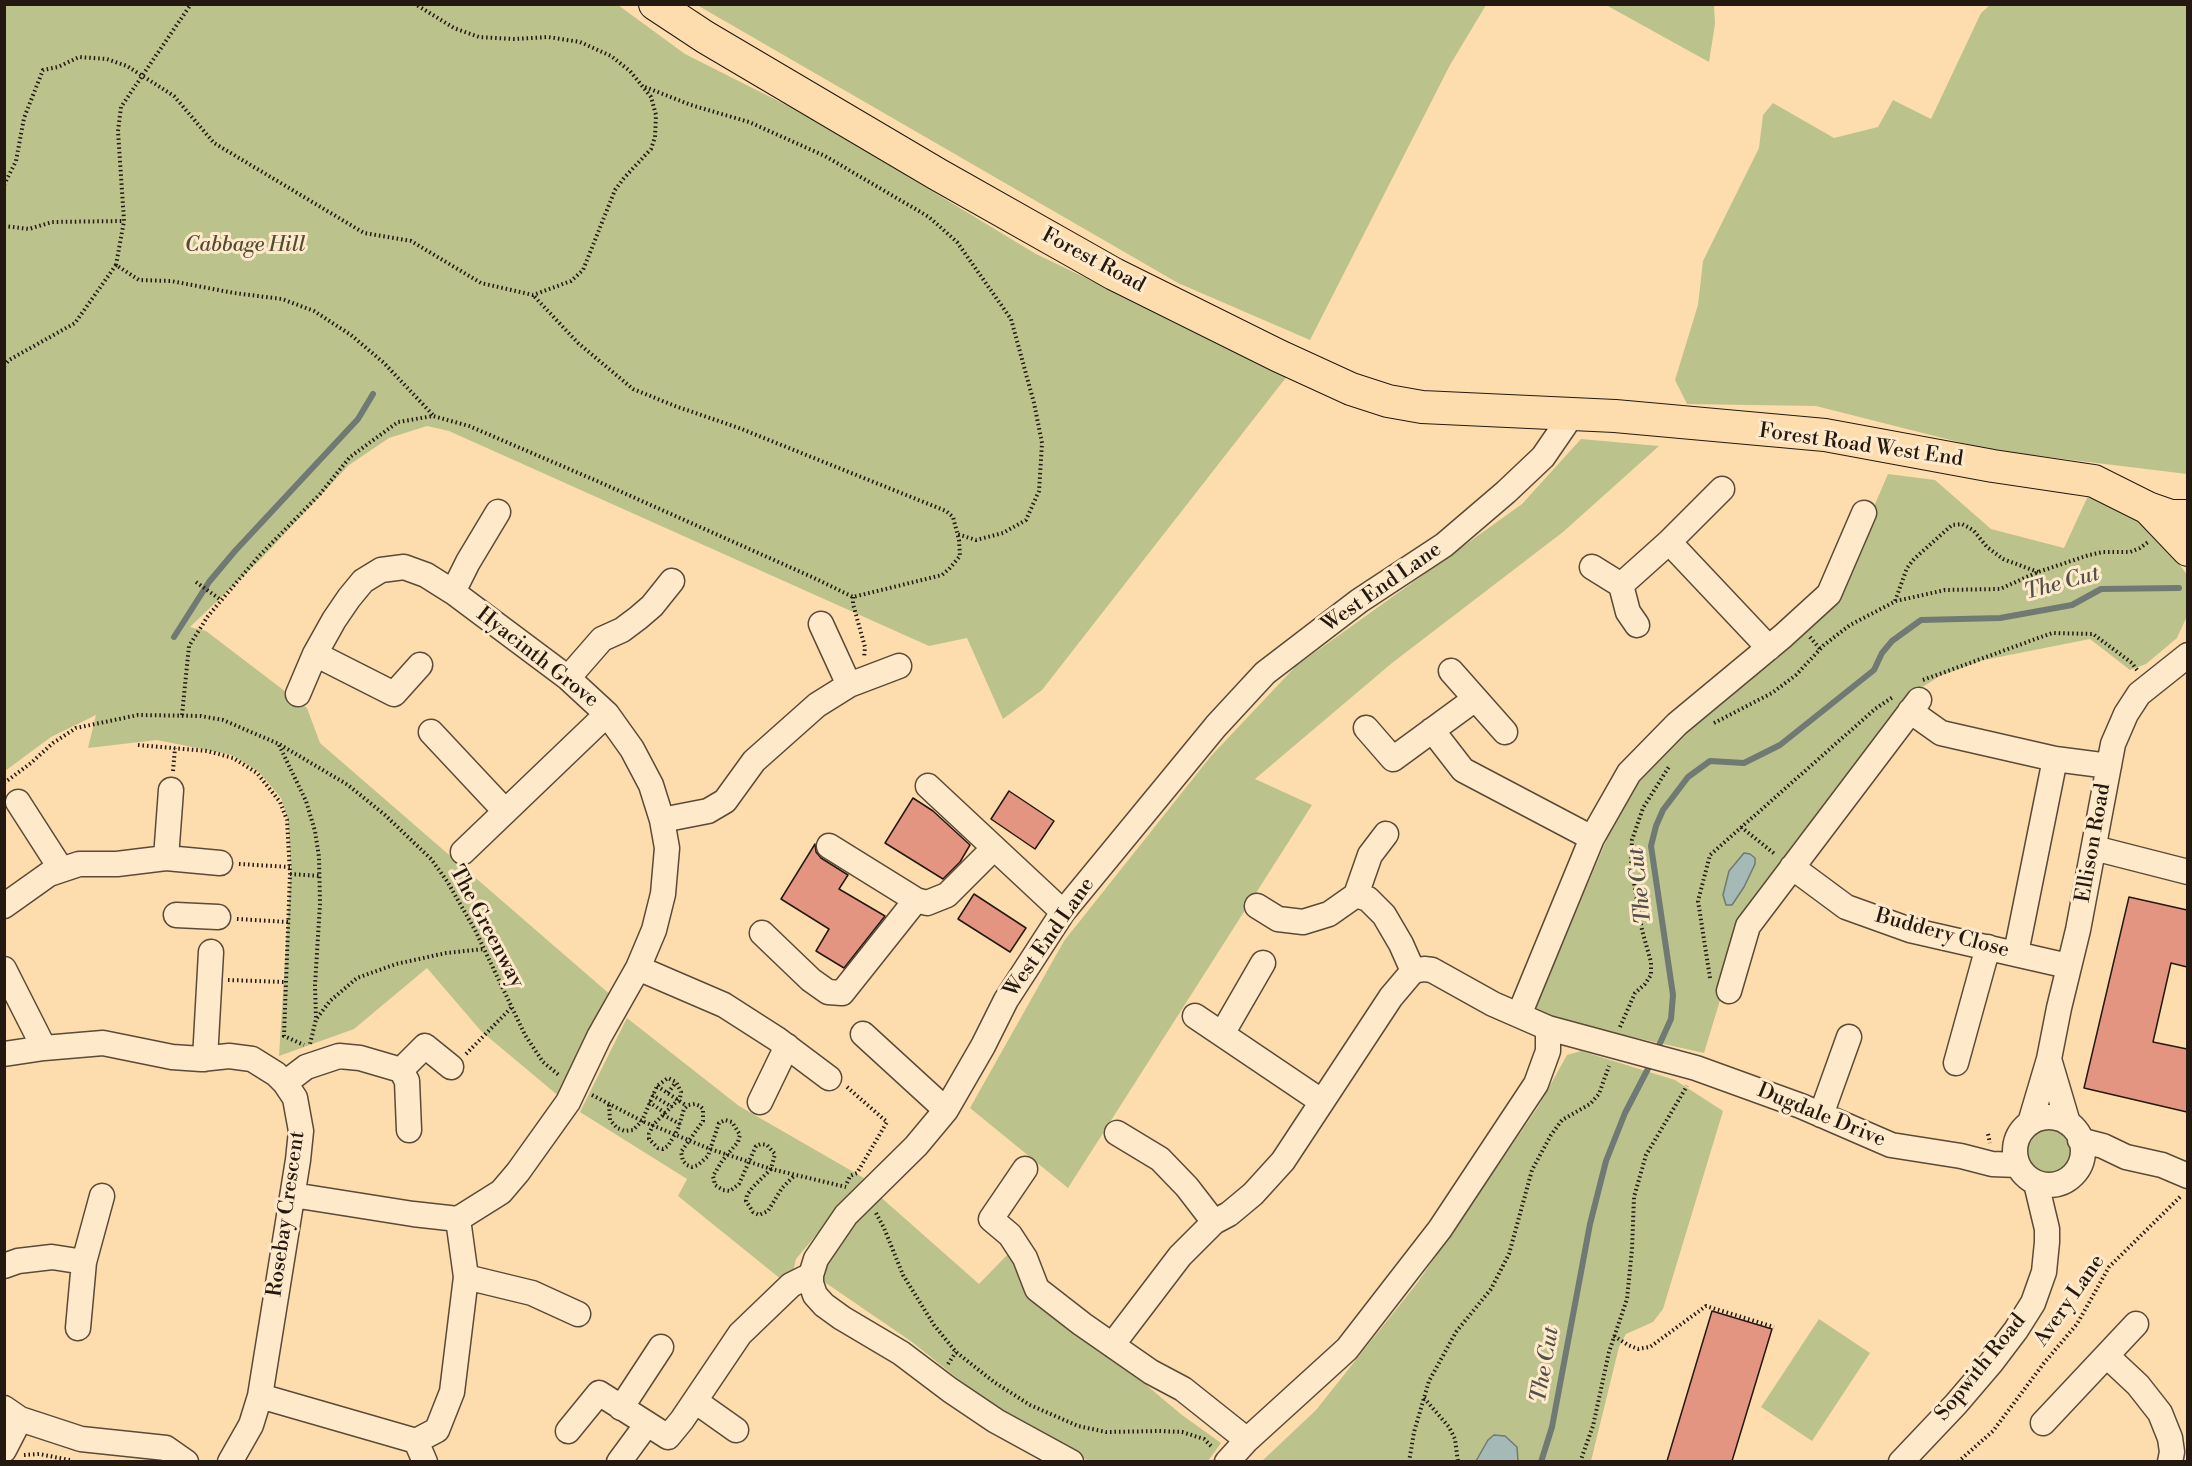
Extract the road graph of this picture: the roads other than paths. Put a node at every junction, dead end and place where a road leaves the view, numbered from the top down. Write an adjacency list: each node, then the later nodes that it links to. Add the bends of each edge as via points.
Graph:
1 (655, 4): 2 (main road, Forest Road, via 937,174 1114,274 1351,389 1422,407)
2 (1568, 414): 7 (main road, Forest Road West End, via 1825,435 2094,481); 53 (street, West End Lane, via 1543,457 1444,545 1359,602 1265,673 1173,776)
3 (1722, 489): 8 (street)
4 (498, 512): 13 (street)
5 (1864, 513): 16 (street, via 1829,594)
6 (2187, 516): 7 (main road, Forest Road West End)
7 (2151, 522): 9 (main road, Forest Road West End)
8 (1669, 542): 12 (street); 16 (street)
9 (2187, 550)
10 (1592, 567): 12 (street)
11 (672, 581): 22 (street, via 638,618 602,639)
12 (1621, 585): 15 (street, via 1628,612)
13 (453, 592): 17 (street, Hyacinth Grove, via 404,567 381,570 363,581 348,598); 22 (street, Hyacinth Grove)
14 (821, 624): 23 (street)
15 (1637, 625)
16 (1769, 648): 39 (street, via 1677,724 1629,773)
17 (315, 654): 19 (street, via 394,694); 24 (street, Hyacinth Grove)
18 (2187, 655): 32 (street, Ellison Road, via 2130,706 2116,734)
19 (420, 665)
20 (899, 666): 23 (street)
21 (1451, 671): 25 (street)
22 (568, 678): 26 (street, Hyacinth Grove)
23 (856, 682): 37 (street, via 817,705 754,761 725,801 708,811)
24 (298, 694)
25 (1475, 699): 28 (street); 30 (street)
26 (607, 714): 36 (street); 37 (street, Hyacinth Grove, via 651,785)
27 (1366, 728): 28 (street, via 1393,759)
28 (1432, 730): 39 (street, via 1463,770)
29 (431, 732): 36 (street)
30 (1505, 732)
31 (2055, 759): 32 (street); 46 (street, via 1941,733 1914,706); 59 (street)
32 (2109, 766): 42 (street, Ellison Road)
33 (928, 786): 41 (street)
34 (171, 790): 44 (street)
35 (11, 793): 47 (street)
36 (505, 811): 43 (street)
37 (662, 820): 62 (street, Hyacinth Grove, via 666,848 663,894)
38 (1386, 834): 49 (street, via 1370,855)
39 (1593, 838): 66 (street)
40 (830, 846): 50 (street)
41 (994, 848): 50 (street, via 942,899 927,903); 53 (street)
42 (2094, 848): 48 (street); 61 (street, Ellison Road)
43 (463, 852)
44 (166, 858): 45 (street); 47 (street, via 79,864)
45 (220, 863)
46 (1792, 867): 57 (street, Buddery Close, via 1846,907 1910,930); 65 (street, via 1748,926)
47 (61, 869): 51 (street)
48 (2187, 872)
49 (1356, 895): 52 (street, via 1329,914 1303,921 1278,920); 64 (street, via 1368,899 1384,915)
50 (916, 900): 56 (street, via 842,993 828,992 811,980)
51 (4, 906)
52 (1257, 906)
53 (1064, 912): 84 (street, West End Lane, via 1006,1000)
54 (176, 915): 55 (street)
55 (218, 917)
56 (762, 933)
57 (1988, 946): 59 (street, Buddery Close); 77 (street)
58 (211, 952): 75 (street)
59 (2016, 953): 61 (street, Buddery Close)
60 (1263, 963): 70 (street)
61 (2068, 966): 76 (street, Ellison Road)
62 (638, 968): 72 (street, via 724,1005); 98 (street, Hyacinth Grove, via 568,1102 518,1172 501,1192)
63 (4, 969): 73 (street)
64 (1413, 971): 66 (street, Dugdale Drive, via 1432,970); 82 (street)
65 (1729, 991)
66 (1519, 1015): 68 (street, Dugdale Drive)
67 (1195, 1016): 70 (street)
68 (1548, 1028): 85 (street, Dugdale Drive); 119 (street, via 1548,1051 1536,1084 1440,1229 1347,1349)
69 (863, 1034): 84 (street)
70 (1222, 1034): 82 (street)
71 (1849, 1037): 85 (street)
72 (788, 1046): 80 (street); 83 (street)
73 (44, 1048): 74 (street, Rosebay Crescent); 75 (street, Rosebay Crescent, via 103,1043 172,1057)
74 (4, 1054)
75 (205, 1059): 81 (street, Rosebay Crescent, via 252,1059)
76 (2049, 1059): 87 (street, Ellison Road); 89 (street, Ellison Road)
77 (1956, 1062)
78 (452, 1067): 79 (street, via 425,1046)
79 (401, 1070): 81 (street, via 339,1056 306,1067); 86 (street, via 407,1081)
80 (830, 1078)
81 (285, 1083): 96 (street, Rosebay Crescent, via 295,1098 301,1131)
82 (1321, 1101): 99 (street, via 1283,1161 1253,1194)
83 (760, 1102)
84 (946, 1110): 103 (street, West End Lane, via 916,1146 846,1215 816,1259)
85 (1821, 1115): 90 (street, Dugdale Drive, via 1891,1145)
86 (409, 1130)
87 (2023, 1131): 89 (street, via 2049,1118); 90 (street, Dugdale Drive); 91 (street, via 2015,1157)
88 (1117, 1133): 99 (street, via 1160,1159)
89 (2076, 1142): 94 (street, via 2069,1178); 95 (street, via 2103,1146 2126,1158 2162,1165)
90 (1961, 1156): 91 (street, Dugdale Drive, via 1992,1164)
91 (2018, 1165): 93 (street)
92 (1025, 1169): 108 (street, via 991,1220 1010,1235 1025,1258 1037,1289)
93 (2036, 1183): 94 (street); 100 (street, Sopwith Road)
94 (2061, 1183): 100 (street, Sopwith Road)
95 (2187, 1184)
96 (292, 1195): 98 (street); 111 (street, Rosebay Crescent)
97 (102, 1196): 101 (street)
98 (458, 1219): 104 (street)
99 (1214, 1222): 108 (street, via 1180,1256)
100 (2048, 1229): 127 (street, Sopwith Road, via 2040,1289 2022,1321 1956,1404)
101 (84, 1262): 102 (street, via 52,1257); 107 (street)
102 (4, 1266)
103 (810, 1275): 112 (street, via 791,1285 740,1334); 125 (street, via 815,1294 842,1318 901,1353 996,1421)
104 (466, 1276): 105 (street, via 532,1293); 120 (street, via 452,1392 437,1430)
105 (578, 1314)
106 (2136, 1324): 110 (street)
107 (78, 1328)
108 (1113, 1344): 119 (street, via 1151,1372 1183,1389)
109 (661, 1347): 113 (street)
110 (2107, 1356): 115 (street); 128 (street, via 2145,1392 2160,1413 2170,1438)
111 (260, 1396): 120 (street); 123 (street, Rosebay Crescent, via 251,1425)
112 (695, 1401): 116 (street, via 668,1437); 117 (street)
113 (621, 1408): 116 (street); 118 (street, via 599,1394)
114 (12, 1414): 121 (street); 122 (street, via 81,1439 166,1448)
115 (2043, 1423)
116 (647, 1424): 124 (street)
117 (736, 1430)
118 (568, 1431)
119 (1247, 1440): 126 (street)
120 (421, 1451)
121 (11, 1453)
122 (186, 1461)
123 (230, 1461)
124 (619, 1461)
125 (1071, 1461)
126 (1228, 1461)
127 (1900, 1461)
128 (2170, 1461)

